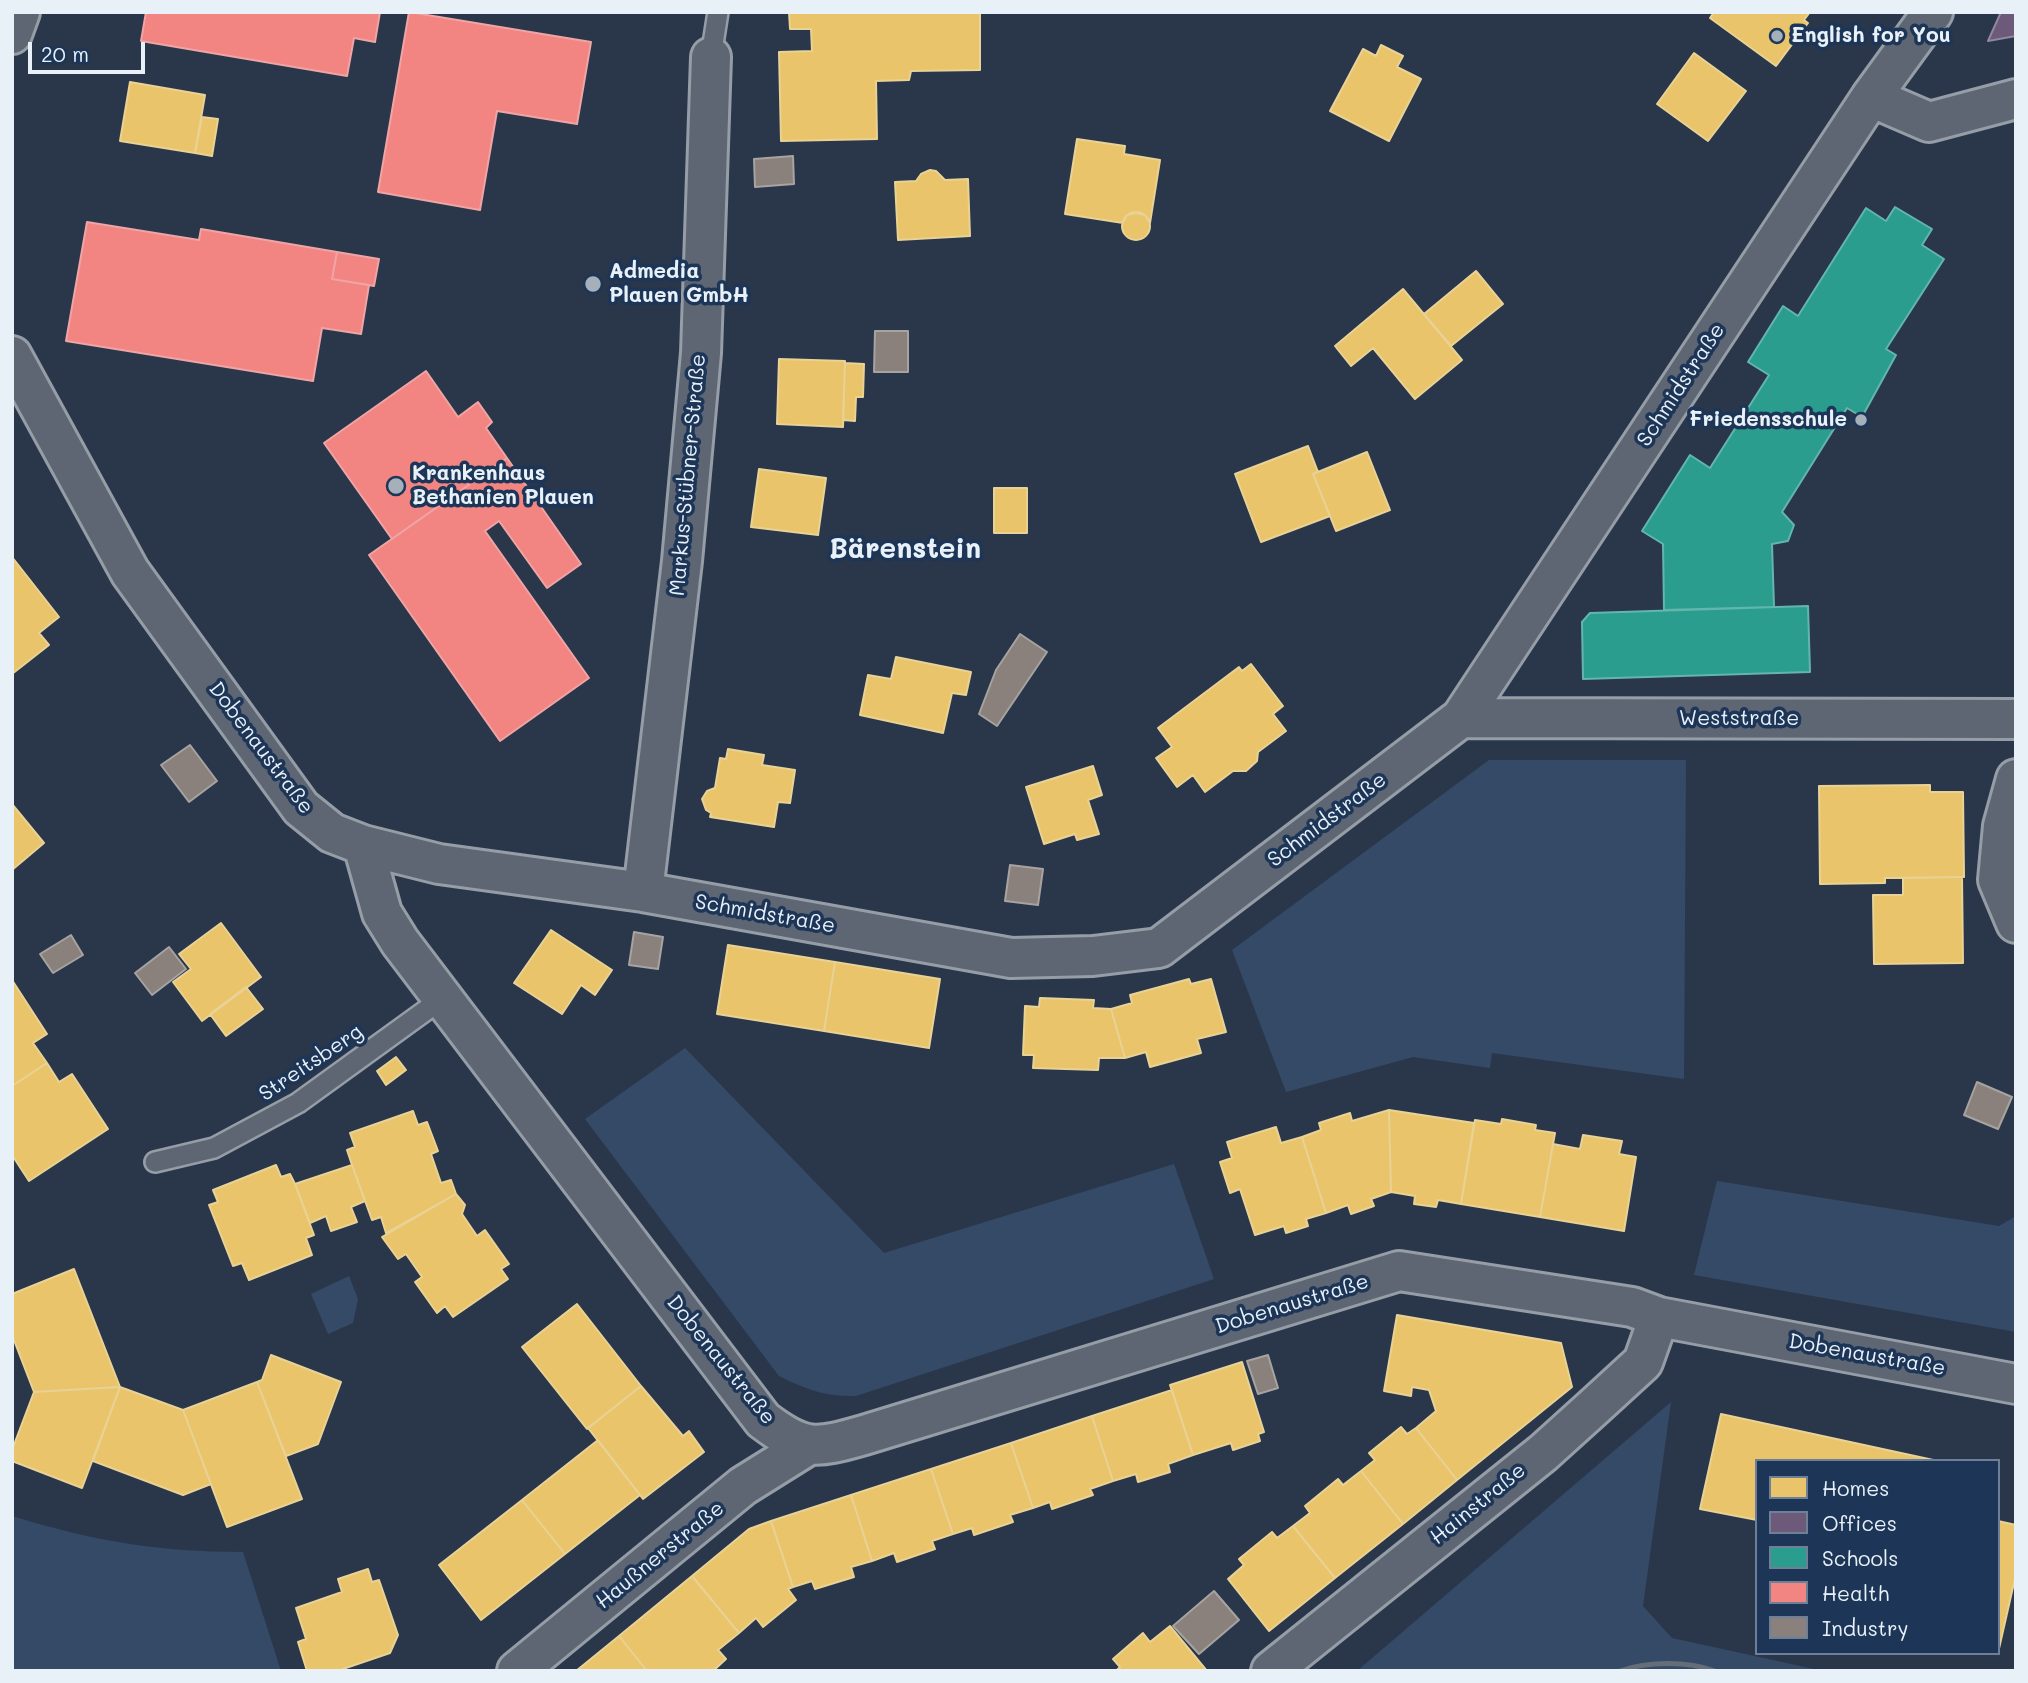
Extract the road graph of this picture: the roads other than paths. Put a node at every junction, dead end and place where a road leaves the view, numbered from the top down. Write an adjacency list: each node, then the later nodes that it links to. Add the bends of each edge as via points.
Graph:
1 (20, 12): 4 (street)
2 (718, 12): 5 (lane)
3 (1933, 12): 6 (street, Schmidstraße)
4 (12, 34)
5 (711, 57): 13 (street, Markus-Stübner-Straße, via 701,353)
6 (1871, 97): 7 (street, via 1929,122); 9 (street, Schmidstraße)
7 (2016, 99)
8 (12, 356): 12 (street, Dobenaustraße, via 130,572 301,808 332,833)
9 (1461, 718): 10 (street, Weststraße); 13 (street, Schmidstraße, via 1159,947 1093,956 1011,958)
10 (2016, 719)
11 (2016, 779): 14 (street, via 2003,826 1998,880)
12 (363, 845): 13 (street, Schmidstraße, via 439,864); 15 (street, Dobenaustraße, via 382,913)
13 (643, 892)
14 (2016, 923)
15 (443, 998): 16 (lane, Streitsberg, via 298,1103 214,1148); 19 (street, Dobenaustraße, via 763,1420)
16 (155, 1162)
17 (1659, 1317): 18 (street, Dobenaustraße); 19 (street, Dobenaustraße, via 1632,1307 1399,1271 864,1435); 21 (street, Hainstraße, via 1643,1362 1595,1406)
18 (2016, 1384)
19 (807, 1446): 20 (street, Haußnerstraße, via 743,1486)
20 (517, 1671)
21 (1271, 1671)

